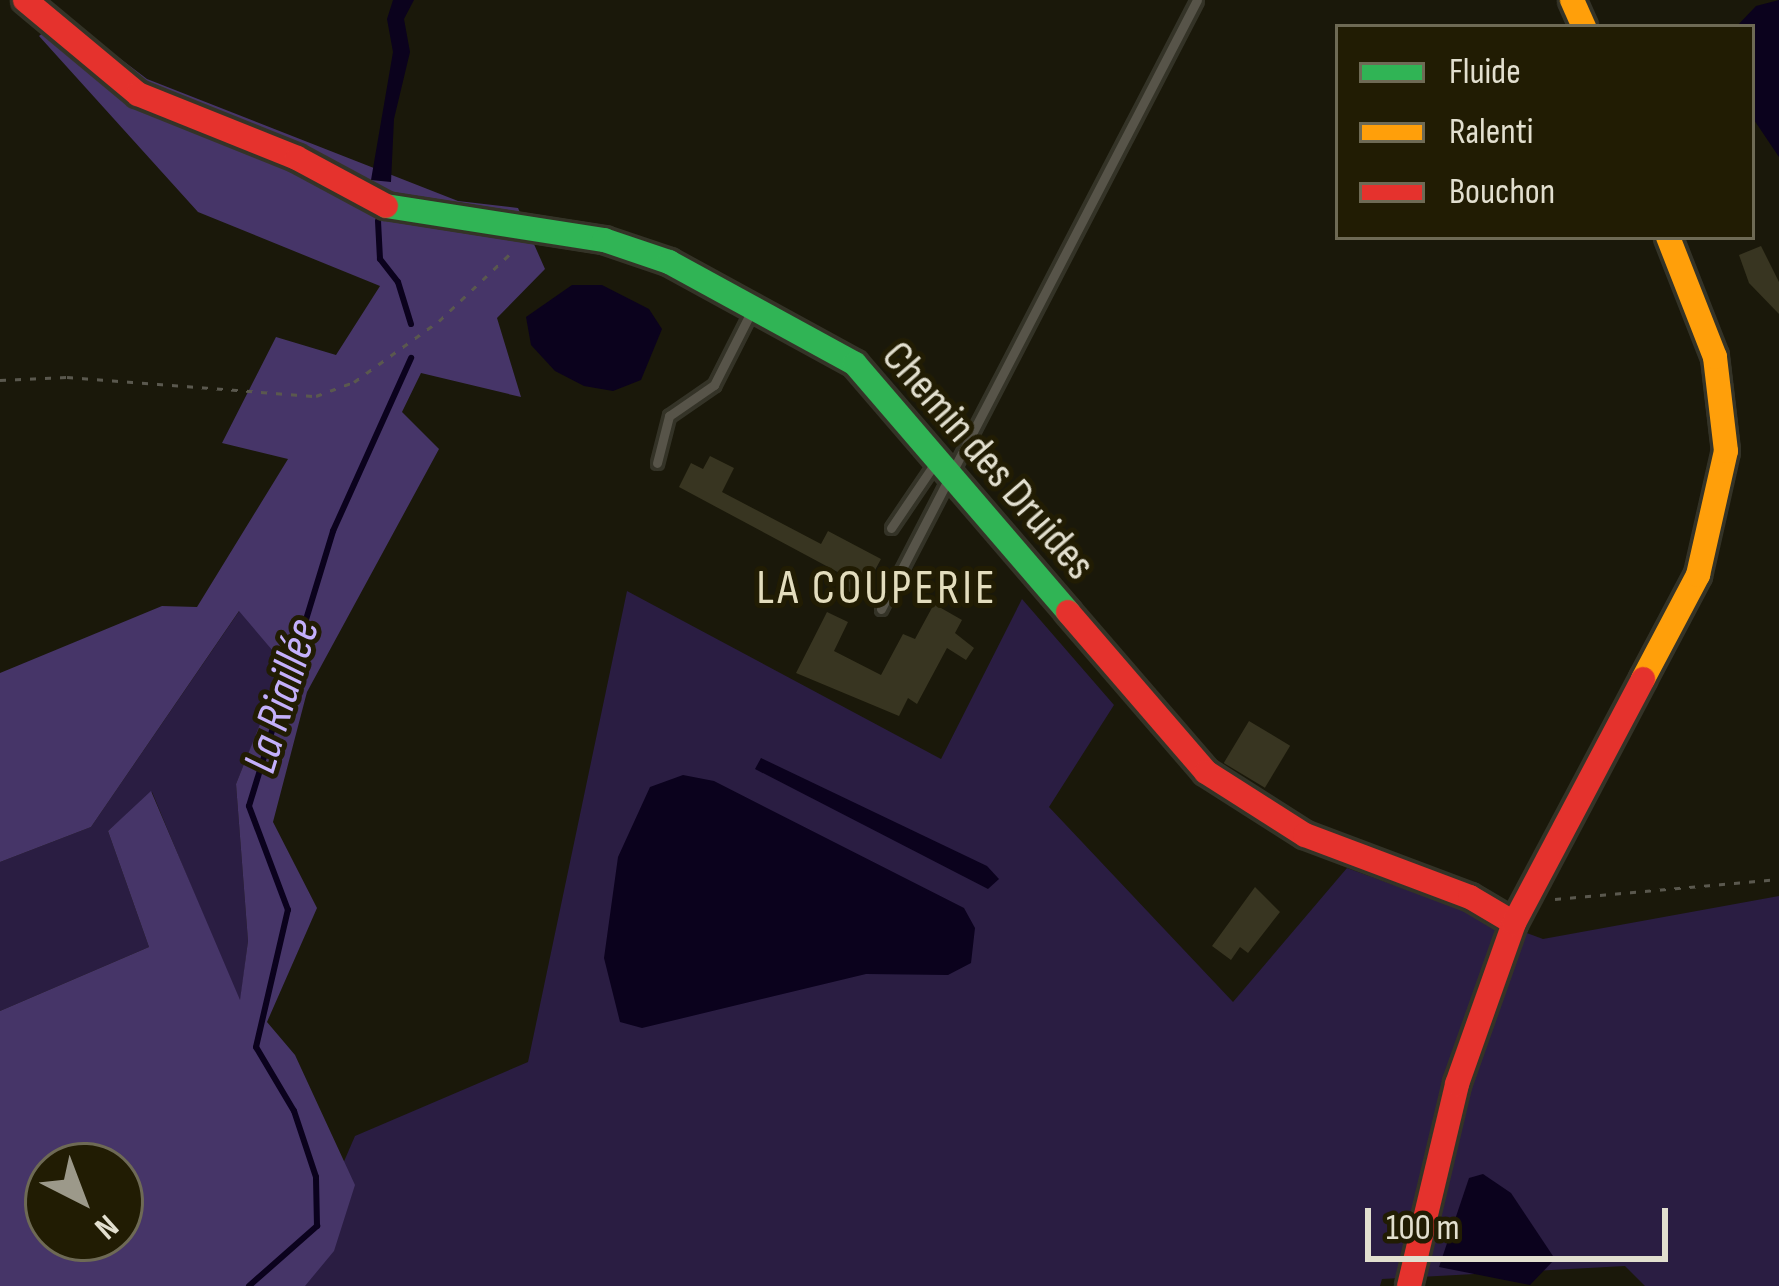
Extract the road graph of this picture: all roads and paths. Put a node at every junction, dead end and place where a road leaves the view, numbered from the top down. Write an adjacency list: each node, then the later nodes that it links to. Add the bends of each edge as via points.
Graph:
1 (25, 0): 3 (street, Chemin des Druides, via 138,94 297,158 391,209)
2 (1197, 0): 8 (lane)
3 (537, 231): 5 (street, Chemin des Druides, via 604,240 669,262); 6 (path, via 439,321 354,382 316,396 67,377)
4 (1669, 240): 12 (street, via 1715,357 1726,451 1718,512 1698,575)
5 (754, 305): 7 (lane, via 714,385 669,416); 8 (street, Chemin des Druides, via 855,364)
6 (0, 380)
7 (657, 463)
8 (945, 469): 9 (lane); 10 (lane); 13 (street, Chemin des Druides, via 1206,772 1305,835 1470,897)
9 (891, 528)
10 (881, 609)
11 (1779, 879): 12 (path, via 1576,902)
12 (1527, 894): 13 (street)
13 (1514, 923): 14 (street, via 1457,1084)
14 (1409, 1286)

